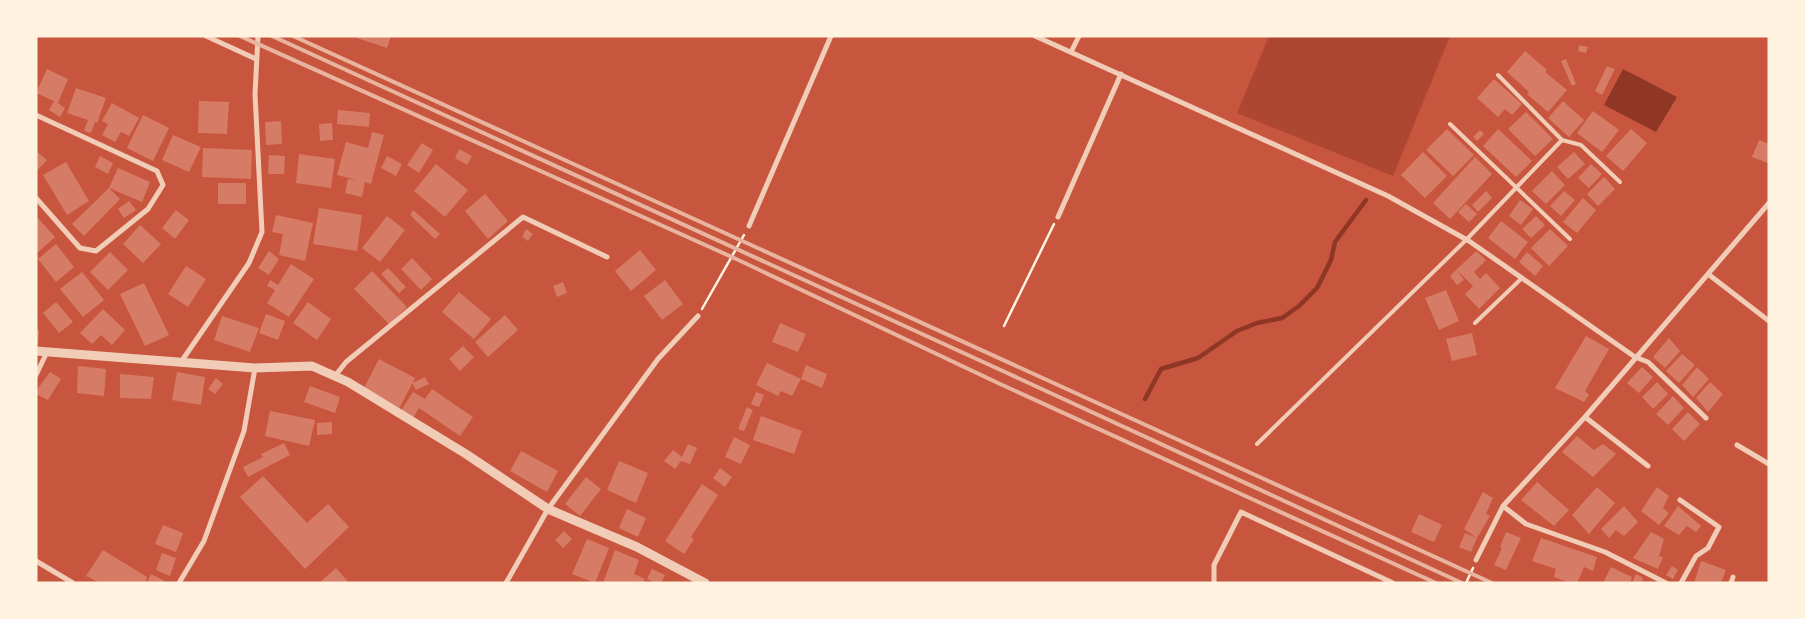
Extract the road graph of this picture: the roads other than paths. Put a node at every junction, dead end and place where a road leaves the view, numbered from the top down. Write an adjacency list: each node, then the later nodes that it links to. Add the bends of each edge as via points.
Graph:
1 (206, 36): 7 (street)
2 (258, 36): 7 (street)
3 (831, 36): 18 (street)
4 (1036, 36): 6 (street)
5 (1079, 36): 6 (street)
6 (1071, 52): 8 (street)
7 (256, 59): 30 (street, via 262,232 249,262)
8 (1121, 74): 17 (street); 20 (street, via 1388,196)
9 (1498, 75): 12 (lane)
10 (36, 115): 15 (street, via 157,171 162,185 148,209 96,251 80,248)
11 (1450, 124): 14 (lane)
12 (1562, 140): 13 (lane, via 1581,145); 14 (lane)
13 (1620, 182)
14 (1517, 187): 19 (lane); 20 (lane)
15 (36, 198)
16 (1769, 202): 22 (street)
17 (1058, 217)
18 (749, 226)
19 (1570, 239)
20 (1466, 240): 23 (street); 36 (lane)
21 (607, 256): 33 (street, via 523,217 346,362)
22 (1708, 274): 25 (street); 29 (street)
23 (1522, 278): 26 (lane); 29 (street)
24 (698, 316): 42 (street, via 658,359)
25 (1769, 322)
26 (1474, 323)
27 (36, 351): 28 (street)
28 (47, 352): 30 (street); 32 (street)
29 (1635, 357): 34 (street); 35 (street, via 1648,362)
30 (181, 362): 31 (street)
31 (255, 368): 33 (street, via 312,366); 46 (street, via 244,431 204,541)
32 (36, 375)
33 (335, 376): 42 (street, via 466,454)
34 (1586, 417): 39 (street); 41 (street)
35 (1706, 418)
36 (1257, 444)
37 (1737, 445): 38 (street)
38 (1769, 464)
39 (1648, 466)
40 (1680, 500): 52 (street, via 1719,527 1708,548 1696,556)
41 (1503, 506): 44 (street); 51 (street, via 1526,524 1605,552)
42 (548, 509): 47 (street); 48 (street, via 637,547)
43 (36, 560): 45 (street)
44 (1476, 560)
45 (73, 583)
46 (178, 583)
47 (506, 583)
48 (705, 583)
49 (1214, 583): 50 (street, via 1214,565 1241,512)
50 (1394, 583)
51 (1666, 583)
52 (1681, 583)

